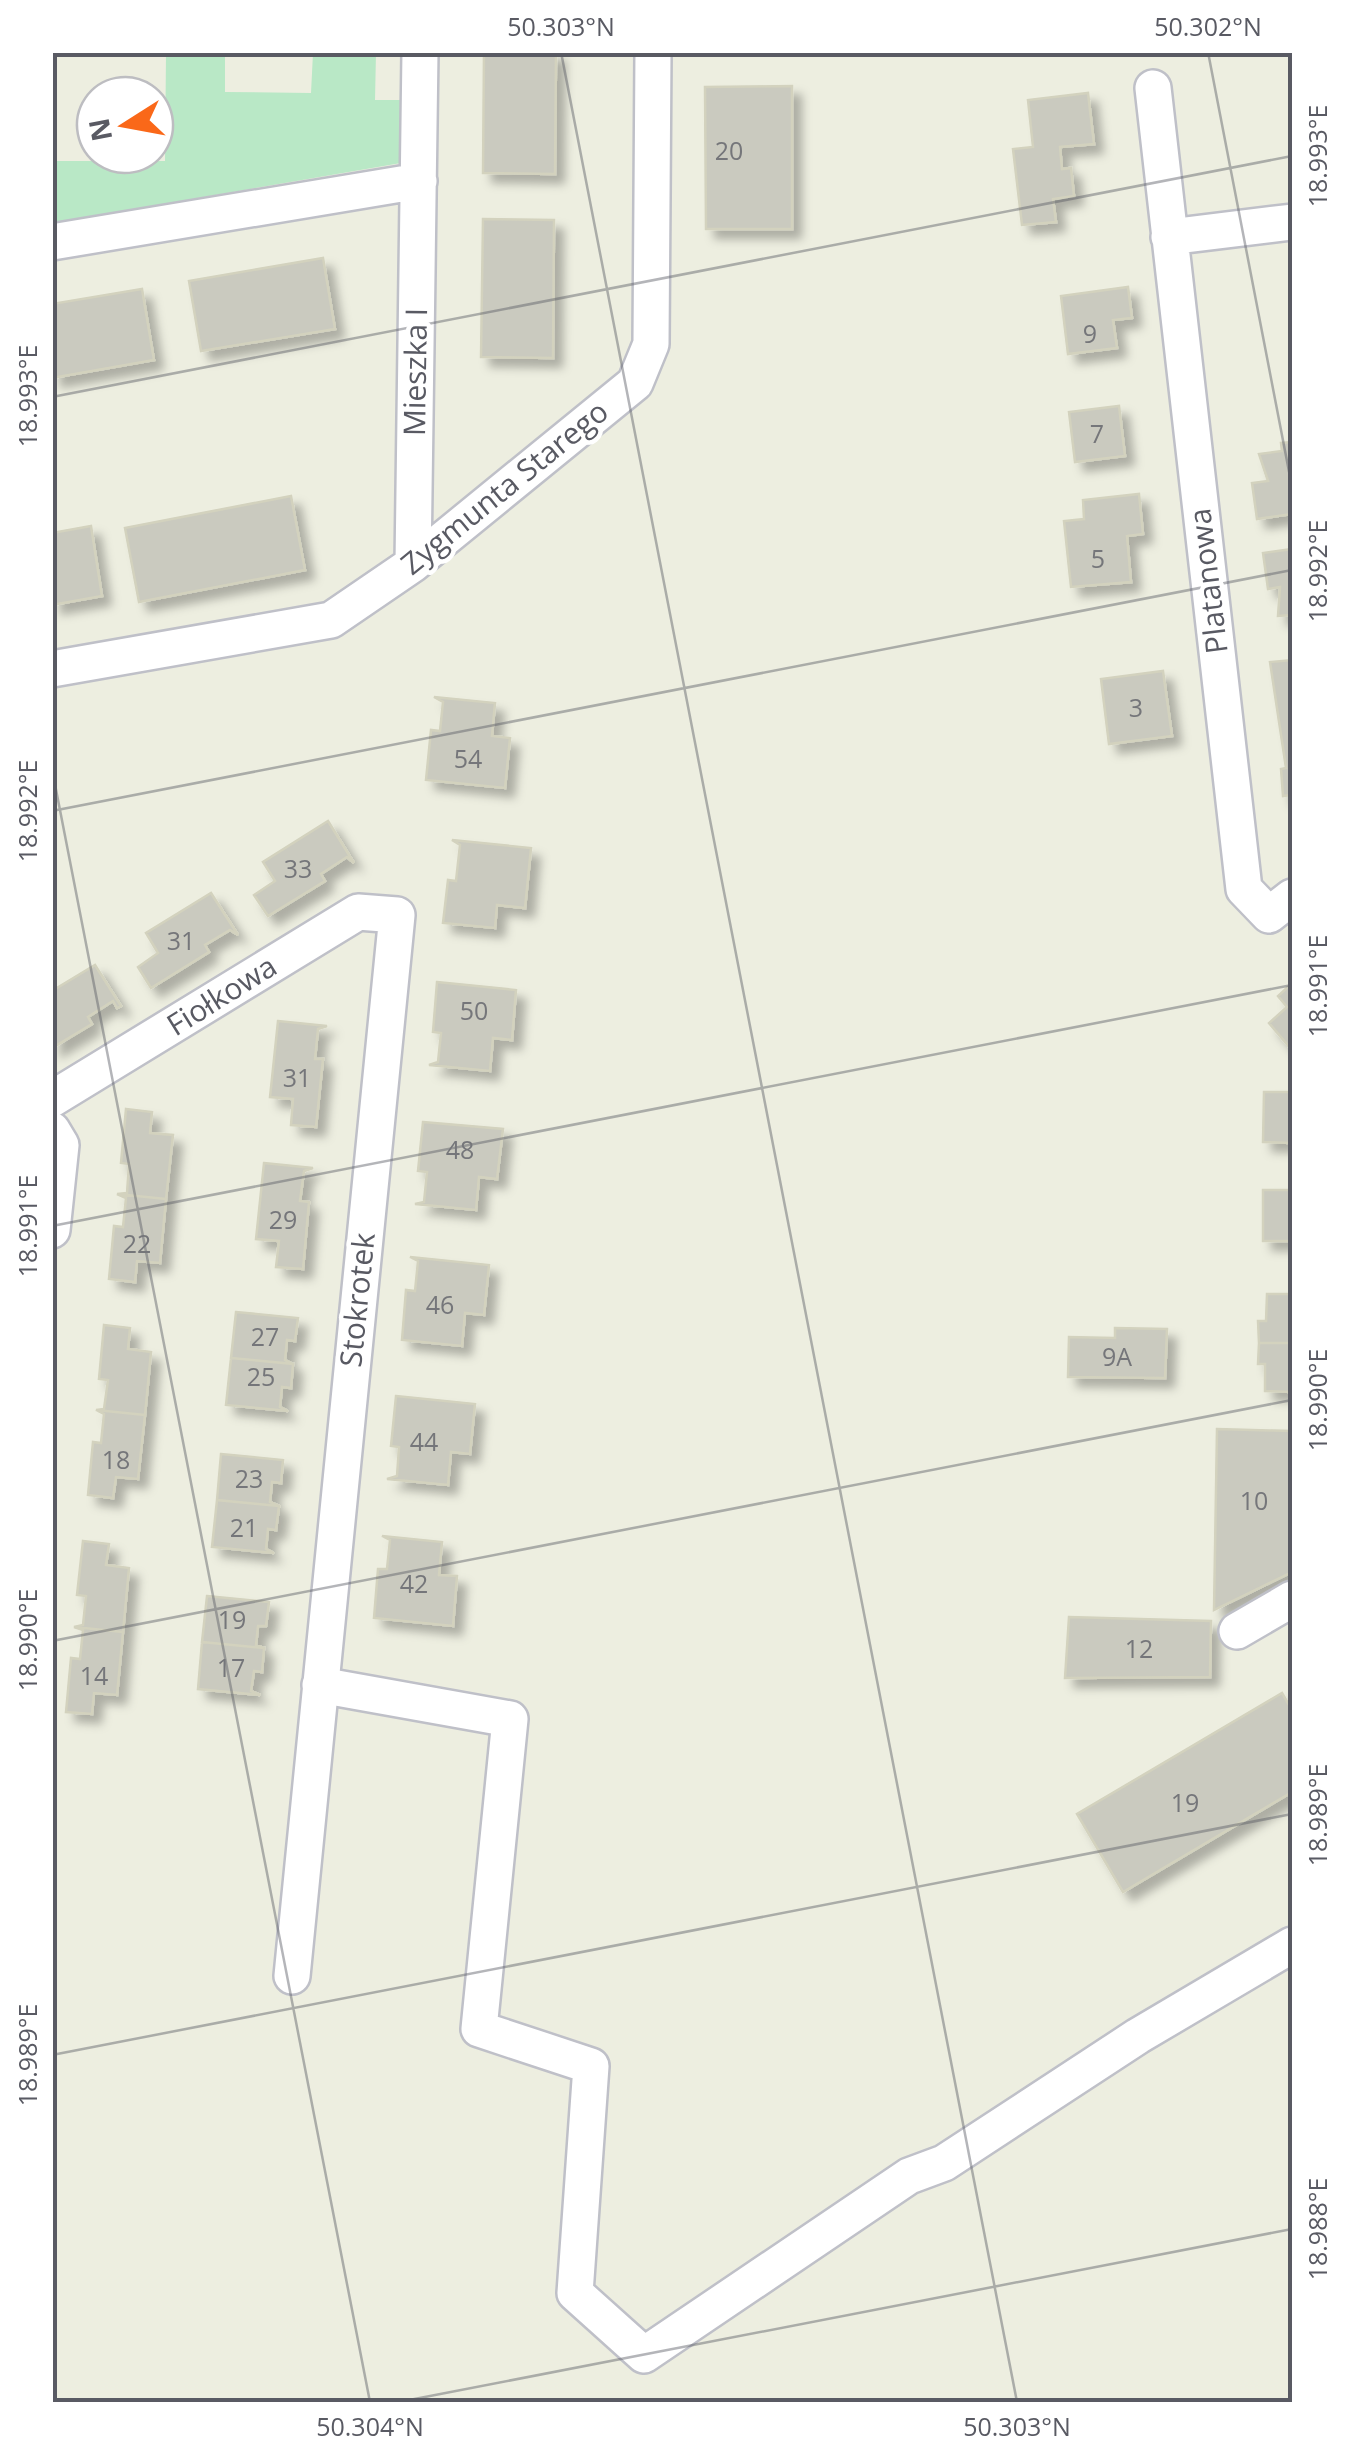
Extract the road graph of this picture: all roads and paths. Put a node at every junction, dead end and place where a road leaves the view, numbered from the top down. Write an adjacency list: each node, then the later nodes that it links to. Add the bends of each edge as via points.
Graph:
1 (420, 52): 4 (street, Mieszka I)
2 (653, 52): 8 (street, Zygmunta Starego, via 646,364 635,383)
3 (1153, 88): 6 (street, Platanowa)
4 (418, 180): 7 (street); 8 (street, Mieszka I)
5 (1292, 222): 6 (street)
6 (1170, 237): 10 (street, Platanowa, via 1244,890)
7 (52, 242)
8 (413, 564): 9 (street, Zygmunta Starego, via 331,620)
9 (52, 668)
10 (1281, 906)
11 (397, 915): 12 (street, Fiołkowa, via 358,912); 17 (street, Stokrotek)
12 (52, 1100)
13 (52, 1130): 14 (street, via 61,1145)
14 (52, 1230)
15 (1292, 1599): 16 (street)
16 (1237, 1630)
17 (320, 1685): 18 (street, via 510,1719 479,2029 592,2066 575,2293 644,2356 910,2176 944,2163 1138,2036); 19 (street, Stokrotek)
18 (1292, 1946)
19 (292, 1976)

